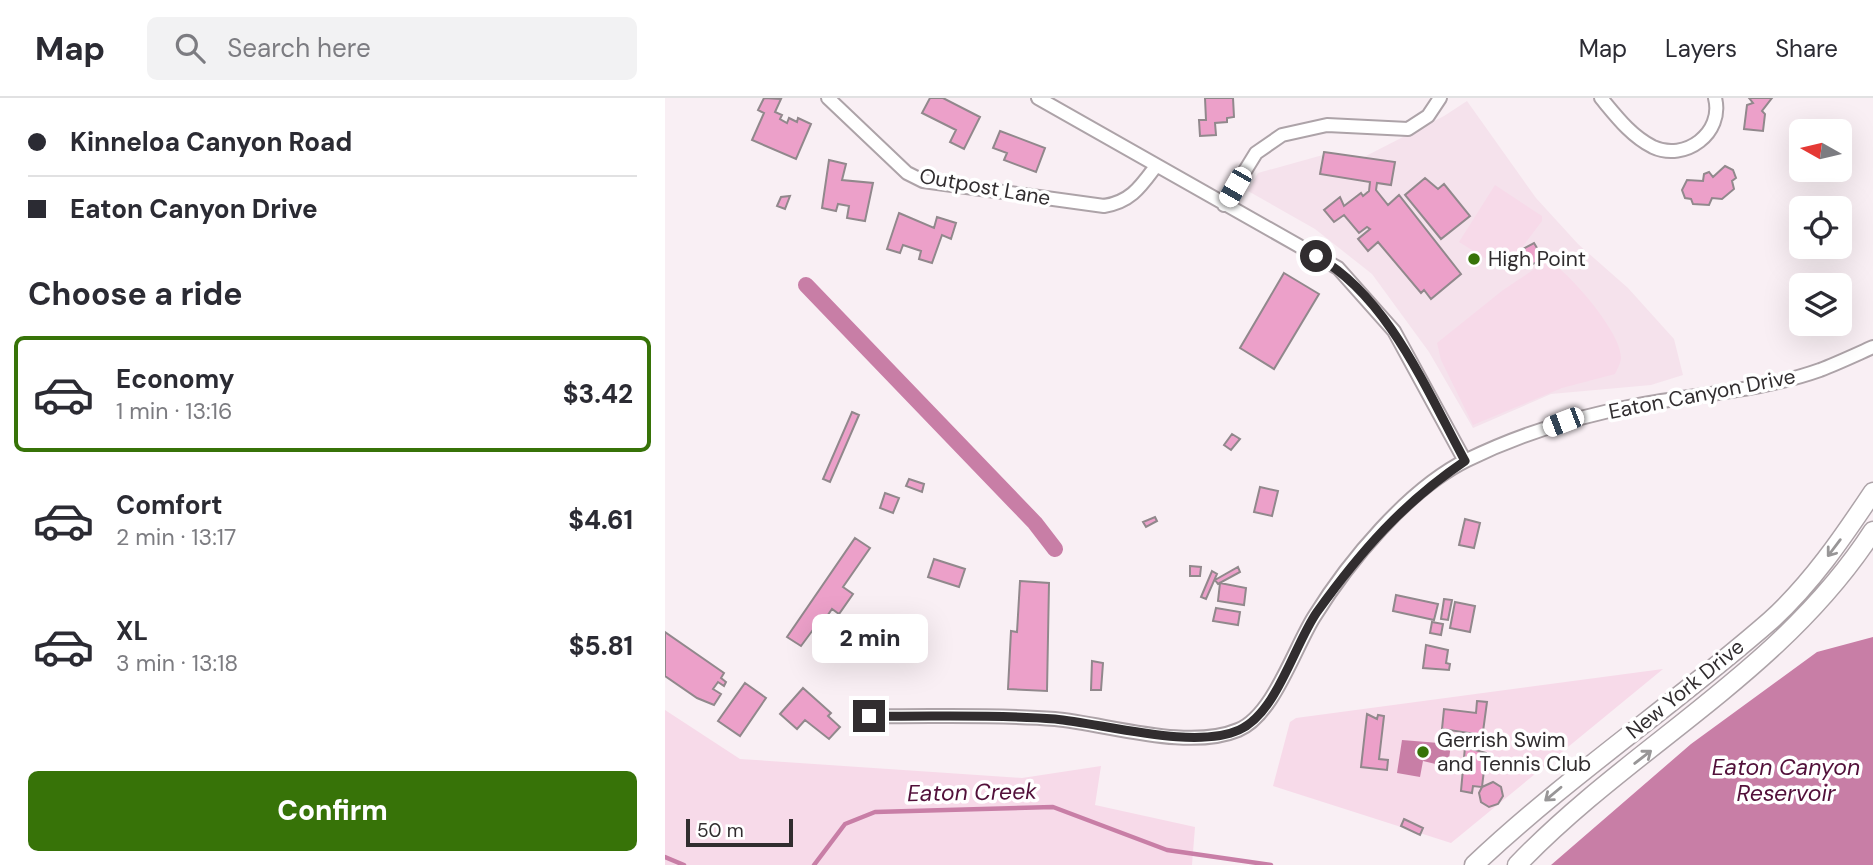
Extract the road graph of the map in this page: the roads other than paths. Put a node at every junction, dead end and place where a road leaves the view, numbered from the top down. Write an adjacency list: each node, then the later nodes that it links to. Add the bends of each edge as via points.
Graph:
1 (828, 98): 6 (street, Outpost Lane, via 907,173 923,181 1104,205 1136,193)
2 (1038, 98): 6 (street)
3 (1440, 98): 7 (street, via 1428,116 1408,129 1327,125 1282,135 1256,153)
4 (1601, 98): 5 (street, via 1639,138 1655,148 1674,151 1693,146 1709,132 1716,113)
5 (1715, 98)
6 (1156, 166): 7 (street)
7 (1224, 205): 9 (street, via 1338,268 1394,331)
8 (1873, 347): 9 (street, Eaton Canyon Drive, via 1818,370 1755,387 1563,422)
9 (1465, 461): 12 (street, Eaton Canyon Drive, via 1427,487 1373,538 1315,615 1275,694 1241,730 1216,737 1173,736 1054,719)
10 (1873, 492): 13 (main road, New York Drive, one-way to 13, via 1813,576 1771,620 1553,794)
11 (1873, 531): 14 (main road, New York Drive, one-way to 11, via 1546,834 1704,709 1791,633 1852,564)
12 (869, 716)
13 (1474, 865)
14 (1517, 865)

